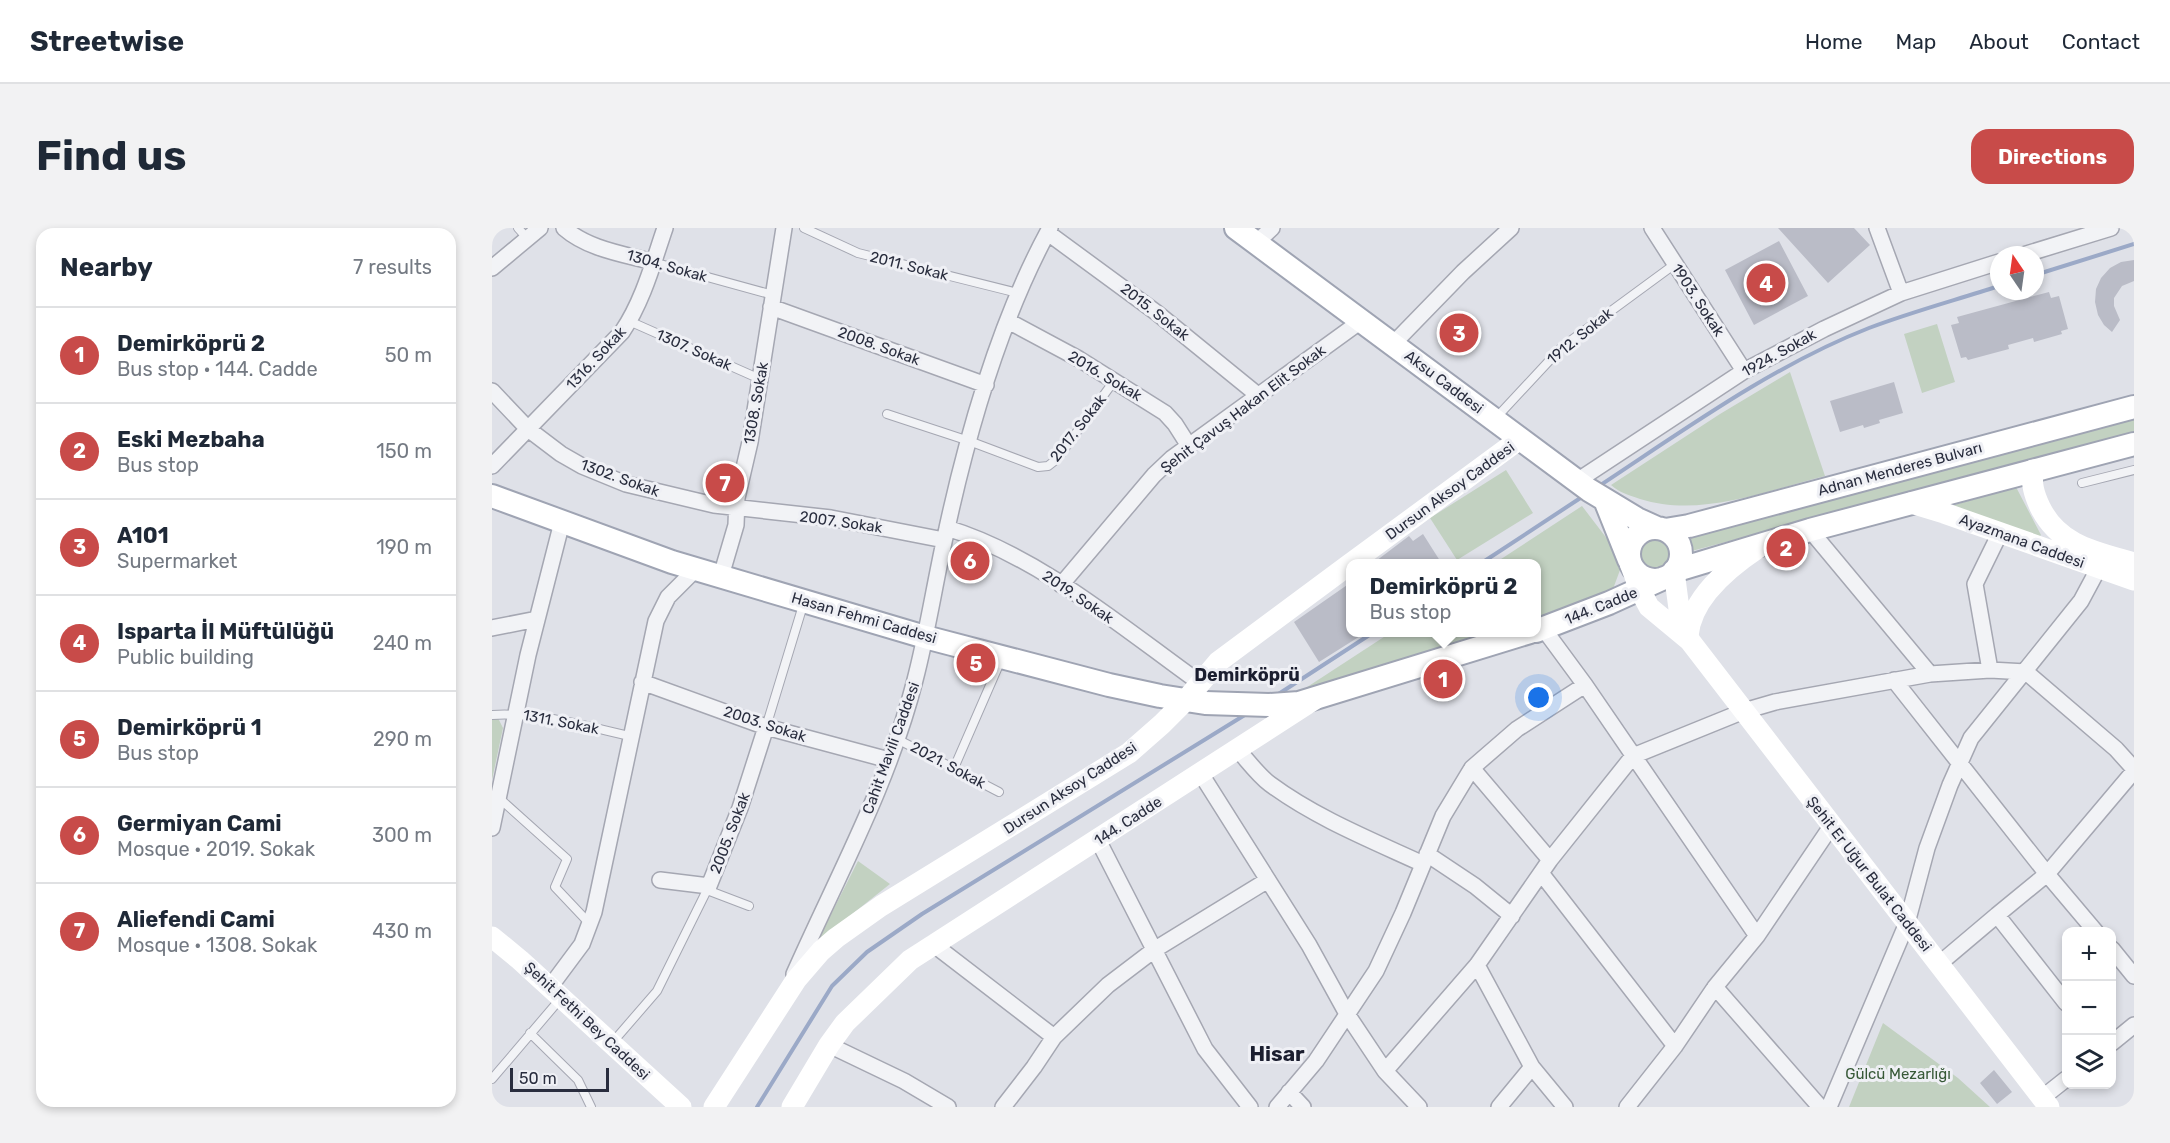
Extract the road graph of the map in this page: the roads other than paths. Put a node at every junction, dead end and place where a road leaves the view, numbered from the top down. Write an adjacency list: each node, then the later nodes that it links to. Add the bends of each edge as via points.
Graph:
1 (540, 228): 12 (street)
2 (564, 228): 15 (street, 1304. Sokak, via 592,244)
3 (665, 228): 15 (street, 1316. Sokak)
4 (784, 228): 21 (street, 1308. Sokak)
5 (804, 228): 19 (lane, 2011. Sokak, via 858,253)
6 (1236, 228): 13 (main road, Aksu Caddesi)
7 (1511, 228): 25 (street)
8 (1652, 228): 16 (street, 1903. Sokak)
9 (1877, 228): 20 (street)
10 (2111, 228): 14 (street)
11 (1049, 230): 19 (street, Cahit Mavili Caddesi); 31 (street, 2015. Sokak)
12 (523, 233): 18 (street)
13 (1264, 236): 24 (main road, Aksu Caddesi)
14 (2044, 249)
15 (653, 262): 21 (lane, 1304. Sokak); 22 (street, 1316. Sokak)
16 (1675, 264): 26 (street, 1903. Sokak); 34 (lane, 1912. Sokak, via 1562,347)
17 (1990, 265): 20 (street, 1924. Sokak)
18 (492, 268)
19 (1018, 293): 23 (street, Cahit Mavili Caddesi)
20 (1900, 293): 26 (street, 1924. Sokak)
21 (772, 301): 27 (street, 1308. Sokak); 29 (street, 2008. Sokak)
22 (629, 321): 27 (lane, 1307. Sokak); 35 (street, 1316. Sokak)
23 (1008, 321): 28 (street, 2016. Sokak); 29 (street, Cahit Mavili Caddesi)
24 (1361, 321): 25 (main road, Aksu Caddesi); 31 (street, Şehit Çavuş Hakan Elit Sokak)
25 (1393, 344): 34 (main road, Aksu Caddesi)
26 (1744, 371): 43 (street, 1924. Sokak)
27 (760, 380): 48 (street, 1308. Sokak)
28 (1114, 381): 37 (lane, 2017. Sokak, via 1048,466 1038,467); 39 (street, 2016. Sokak, via 1169,416)
29 (986, 385): 37 (street, Cahit Mavili Caddesi)
30 (492, 391): 35 (street, 1302. Sokak)
31 (1259, 396): 39 (street, Şehit Çavuş Hakan Elit Sokak)
32 (2134, 406): 49 (main road, Adnan Menderes Bulvarı)
33 (887, 414): 37 (lane)
34 (1494, 420): 36 (main road, Aksu Caddesi)
35 (528, 429): 40 (street, 1316. Sokak); 48 (street, 1302. Sokak, via 561,454 603,476)
36 (1520, 439): 43 (main road, Aksu Caddesi); 56 (street, Dursun Aksoy Caddesi)
37 (969, 441): 54 (street, Cahit Mavili Caddesi)
38 (2134, 444): 41 (main road)
39 (1189, 446): 65 (street, Şehit Çavuş Hakan Elit Sokak, via 1154,475)
40 (492, 466)
41 (2033, 470): 47 (main road); 59 (street, Ayazmana Caddesi, via 2035,496 2054,530)
42 (2134, 470): 44 (lane)
43 (1577, 481): 46 (main road, Aksu Caddesi)
44 (2082, 483)
45 (492, 496): 50 (main road, Hasan Fehmi Caddesi)
46 (1605, 500): 49 (main road, via 1675,516); 51 (main road, Aksu Caddesi); 57 (main road)
47 (1911, 503): 52 (main road); 53 (street, Ayazmana Caddesi)
48 (737, 509): 54 (street, 2007. Sokak); 63 (street, 1308. Sokak, via 735,531)
49 (1733, 513): 51 (main road, Adnan Menderes Bulvarı)
50 (562, 522): 61 (main road, Hasan Fehmi Caddesi); 69 (street)
51 (1661, 529): 57 (main road, via 1640,532 1634,538); 62 (main road, via 1678,542 1680,550 1680,559)
52 (1810, 530): 55 (main road); 79 (street)
53 (2000, 533): 59 (street, Ayazmana Caddesi); 77 (street, via 1975,584)
54 (946, 534): 65 (street, 2019. Sokak, via 998,546); 73 (street, Cahit Mavili Caddesi)
55 (1776, 540): 62 (main road); 75 (street, via 1740,561 1713,586 1693,615)
56 (1357, 559)
57 (1630, 563): 62 (main road, via 1640,576 1648,579); 67 (street, Şehit Er Uğur Bulat Caddesi)
58 (2134, 563): 59 (street, Ayazmana Caddesi)
59 (2106, 566): 64 (street, Ayazmana Caddesi); 66 (street); 78 (street)
60 (1346, 567): 83 (street, Dursun Aksoy Caddesi, via 1228,654)
61 (696, 569): 63 (main road, Hasan Fehmi Caddesi); 81 (street, via 668,597 659,613)
62 (1669, 575): 67 (main road, 144. Cadde); 75 (street, Şehit Er Uğur Bulat Caddesi)
63 (721, 576): 68 (main road, Hasan Fehmi Caddesi)
64 (2134, 580)
65 (1061, 585): 83 (street, 2019. Sokak)
66 (2134, 589)
67 (1640, 590): 71 (main road, 144. Cadde); 75 (street, Şehit Er Uğur Bulat Caddesi, via 1649,607)
68 (805, 601): 73 (main road, Hasan Fehmi Caddesi); 88 (lane, 2005. Sokak)
69 (537, 619): 70 (street); 86 (street)
70 (492, 628)
71 (1541, 628)
72 (1541, 636): 82 (street)
73 (925, 637): 76 (main road, Hasan Fehmi Caddesi); 90 (street, Cahit Mavili Caddesi)
74 (1514, 637): 84 (main road, 144. Cadde)
75 (1689, 639): 85 (street, Şehit Er Uğur Bulat Caddesi)
76 (1002, 657): 83 (main road, Hasan Fehmi Caddesi, via 1109,685); 95 (lane)
77 (1990, 670): 78 (street); 79 (street)
78 (2025, 672): 94 (street, via 1971,738); 97 (street, via 2116,749)
79 (1930, 674): 80 (street)
80 (1894, 680): 85 (street); 94 (street)
81 (642, 682): 88 (street, 2003. Sokak); 89 (street)
82 (1586, 685): 92 (street); 96 (street, via 1517,729)
83 (1197, 695): 84 (main road, Hasan Fehmi Caddesi, via 1282,705); 127 (street, Dursun Aksoy Caddesi, via 1110,766 853,925 821,951)
84 (1316, 699): 91 (street, 144. Cadde)
85 (1744, 711): 92 (street); 101 (street, Şehit Er Uğur Bulat Caddesi)
86 (514, 714): 87 (lane, 1311. Sokak); 89 (lane, 1311. Sokak); 100 (street)
87 (492, 715)
88 (766, 727): 93 (street, 2003. Sokak); 109 (street, 2005. Sokak)
89 (630, 736): 114 (street)
90 (897, 739): 93 (street, Cahit Mavili Caddesi); 95 (lane, 2021. Sokak)
91 (1238, 750): 98 (street, 144. Cadde); 104 (street, via 1268,783 1298,802 1351,831)
92 (1633, 756): 105 (street); 116 (street)
93 (889, 760): 127 (street, Cahit Mavili Caddesi)
94 (1959, 764): 106 (street); 113 (street, via 1927,848)
95 (954, 768): 99 (lane, 2021. Sokak)
96 (1472, 768): 104 (street, via 1443,816); 105 (street)
97 (2134, 770): 106 (street)
98 (1201, 774): 103 (street, 144. Cadde); 108 (street)
99 (999, 792)
100 (498, 797): 102 (street); 114 (lane, via 567,859 555,887)
101 (1832, 825): 113 (street, Şehit Er Uğur Bulat Caddesi); 116 (street)
102 (492, 828)
103 (1098, 840): 118 (street, 144. Cadde); 119 (street)
104 (1425, 859): 112 (street, via 1475,886); 128 (street, via 1376,971)
105 (1546, 867): 112 (street); 135 (street)
106 (2047, 874): 111 (street); 115 (street)
107 (660, 880): 109 (street)
108 (1268, 880): 119 (street); 128 (street)
109 (708, 888): 110 (lane); 133 (lane, 2005. Sokak, via 657,991)
110 (749, 906)
111 (1998, 915): 121 (street); 126 (street)
112 (1512, 916): 122 (street)
113 (1907, 923): 121 (street, Şehit Er Uğur Bulat Caddesi); 156 (street)
114 (590, 924): 125 (street)
115 (2092, 927)
116 (1757, 936): 124 (street)
117 (492, 937): 125 (street, Şehit Fethi Bey Caddesi)
118 (933, 944): 131 (street); 134 (street, 144. Cadde, via 866,1000)
119 (1154, 950): 131 (street, via 1108,985); 148 (street, via 1205,1049)
120 (2116, 954): 123 (street)
121 (1939, 964): 141 (street, Şehit Er Uğur Bulat Caddesi)
122 (1477, 965): 136 (street); 137 (street)
123 (2134, 976)
124 (1715, 987): 135 (street); 155 (street)
125 (555, 992): 130 (lane); 133 (street, Şehit Fethi Bey Caddesi)
126 (2062, 997)
127 (782, 1000): 144 (street, Cahit Mavili Caddesi)
128 (1347, 1014): 137 (street); 140 (street, via 1316,1061)
129 (2134, 1025): 132 (street)
130 (530, 1033): 138 (lane); 142 (lane, via 578,1080)
131 (1054, 1037): 147 (street)
132 (2116, 1040)
133 (611, 1044): 143 (street, Şehit Fethi Bey Caddesi)
134 (829, 1045): 145 (street, 144. Cadde); 146 (street)
135 (1675, 1046): 154 (street)
136 (1532, 1067): 152 (street); 153 (street)
137 (1385, 1071): 151 (street)
138 (492, 1079)
139 (2062, 1084): 141 (street)
140 (1289, 1092): 149 (street); 150 (street)
141 (2045, 1103)
142 (591, 1107)
143 (681, 1107)
144 (714, 1107)
145 (792, 1107)
146 (948, 1107)
147 (1003, 1107)
148 (1250, 1107)
149 (1277, 1107)
150 (1303, 1107)
151 (1419, 1107)
152 (1499, 1107)
153 (1565, 1107)
154 (1627, 1107)
155 (1820, 1107)
156 (1829, 1107)

